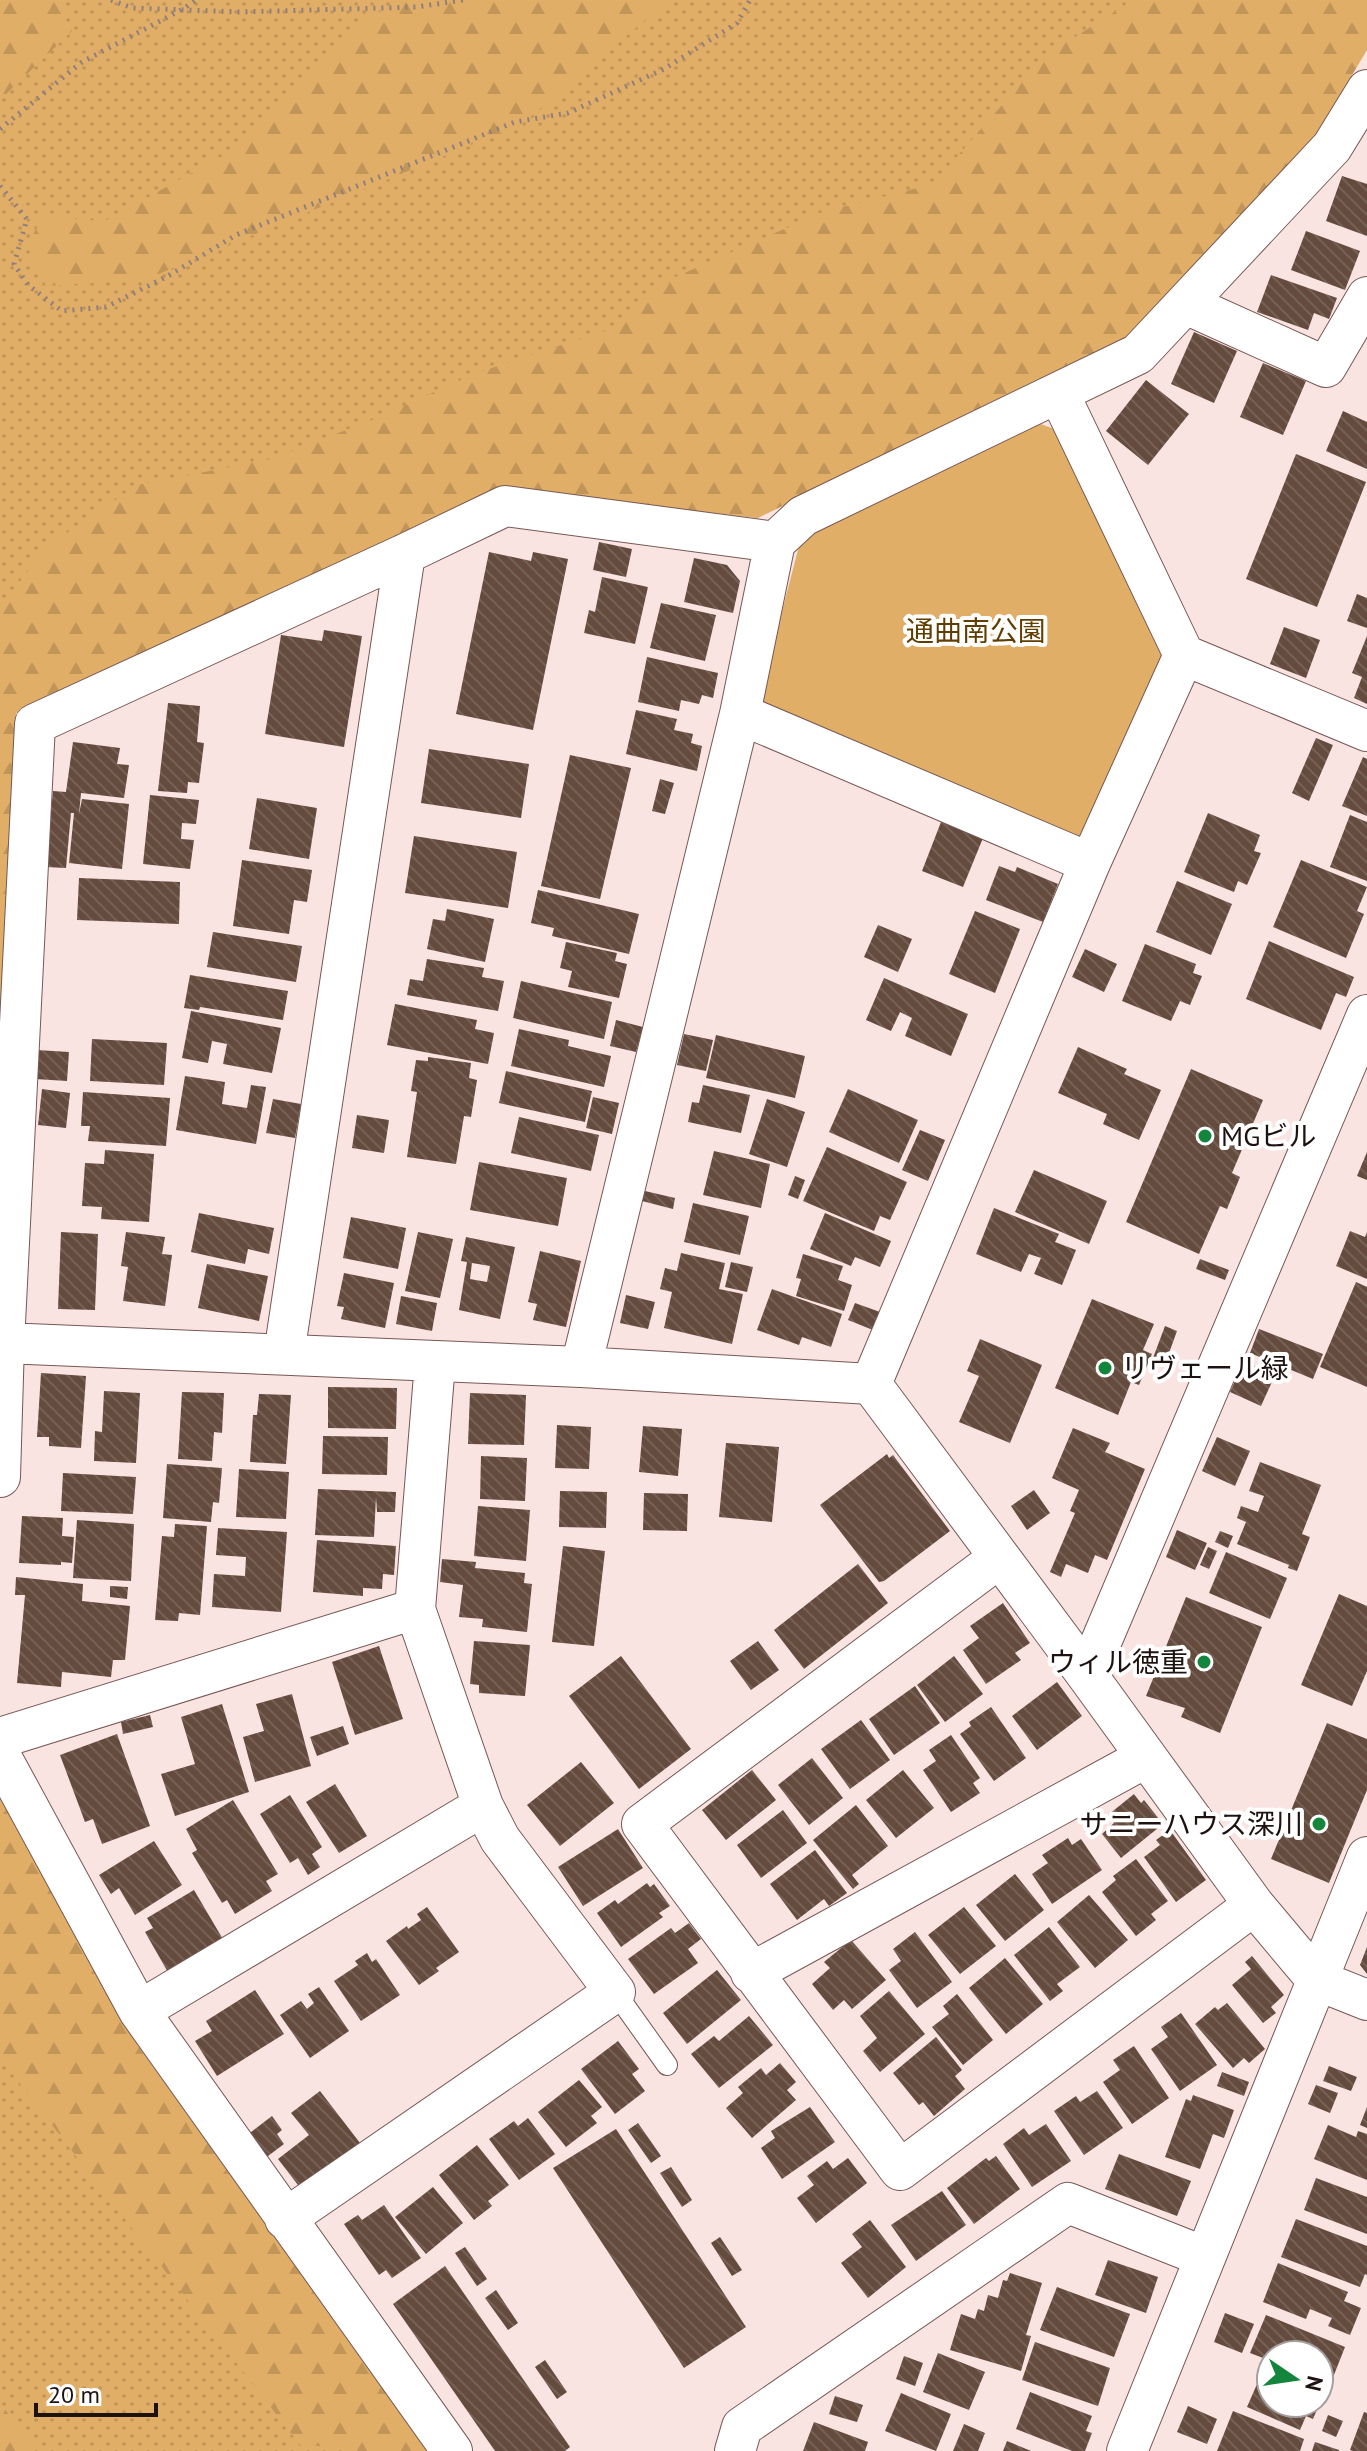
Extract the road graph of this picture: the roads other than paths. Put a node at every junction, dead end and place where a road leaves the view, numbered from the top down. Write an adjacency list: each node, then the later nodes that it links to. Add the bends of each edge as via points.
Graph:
1 (1367, 90): 3 (street, via 1332,147)
2 (1367, 297): 3 (street, via 1326,367)
3 (1186, 304): 4 (street, via 1138,354)
4 (1059, 394): 5 (street, via 803,516); 7 (street)
5 (775, 542): 6 (street, via 505,506); 8 (street)
6 (405, 554): 12 (street, via 35,724); 13 (street)
7 (1184, 655): 9 (street); 10 (street)
8 (740, 714): 10 (street); 15 (street)
9 (1367, 731)
10 (1090, 863): 16 (street)
11 (1367, 1015): 20 (street)
12 (4, 1343): 13 (street); 17 (street)
13 (284, 1354): 14 (street)
14 (435, 1363): 15 (street); 19 (street)
15 (581, 1367): 16 (street)
16 (871, 1384): 18 (street)
17 (0, 1477)
18 (999, 1558): 20 (street); 27 (street, via 642,1824)
19 (415, 1609): 21 (street); 24 (street)
20 (1087, 1675): 23 (street)
21 (0, 1738)
22 (0, 1755): 31 (street)
23 (1145, 1758): 26 (street); 27 (street)
24 (483, 1806): 29 (street, via 500,1839); 31 (street)
25 (1367, 1857): 28 (street)
26 (1254, 1905): 27 (street, via 900,2170); 28 (street)
27 (751, 1973)
28 (1317, 1980): 30 (street); 34 (street)
29 (615, 1992): 32 (lane); 33 (street)
30 (1367, 2000)
31 (139, 2011): 33 (street)
32 (667, 2065)
33 (285, 2219): 35 (street)
34 (1205, 2257): 36 (street, via 1068,2203 742,2427); 37 (street)
35 (452, 2451)
36 (735, 2451)
37 (1127, 2451)

